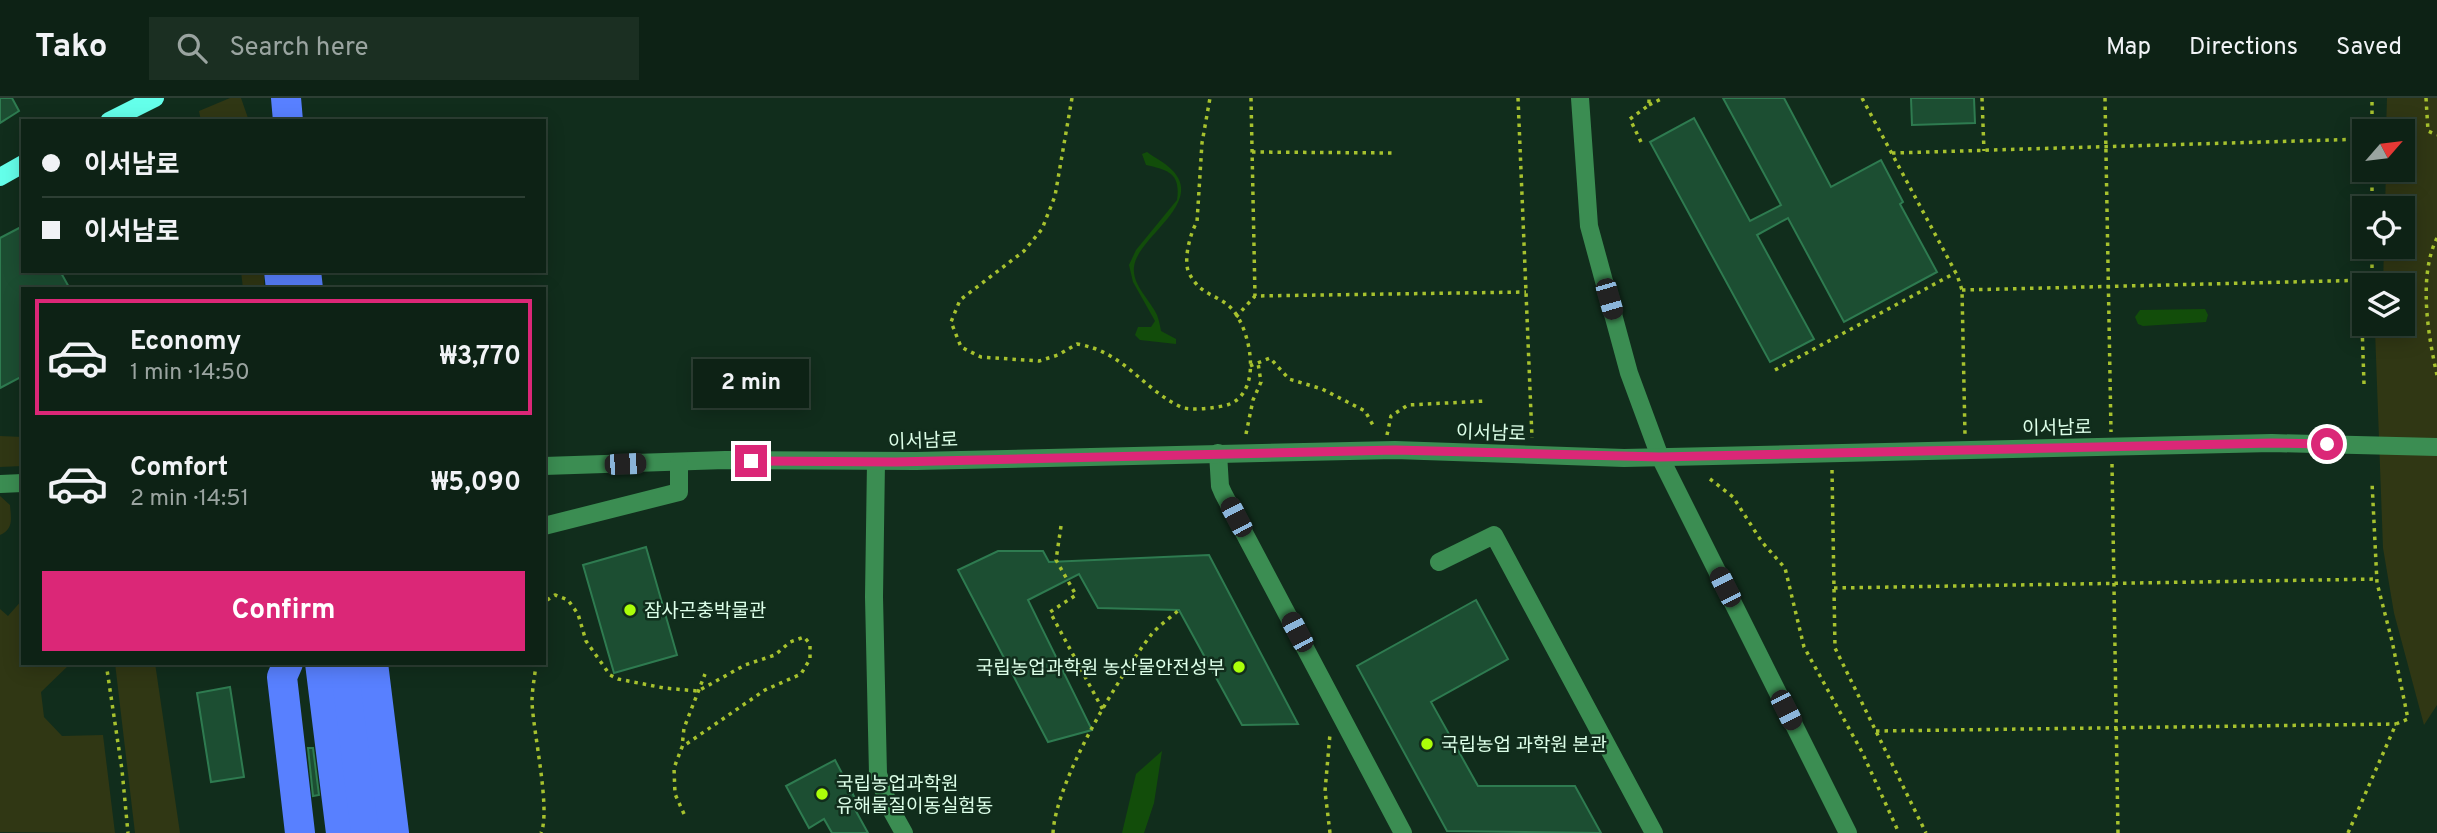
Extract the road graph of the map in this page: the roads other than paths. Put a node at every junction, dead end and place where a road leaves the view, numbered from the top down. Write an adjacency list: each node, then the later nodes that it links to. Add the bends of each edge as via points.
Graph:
1 (155, 98): 4 (main road)
2 (298, 98): 5 (highway)
3 (1580, 98): 10 (lane, via 1589,226 1629,373)
4 (113, 119)
5 (299, 119)
6 (21, 165): 7 (main road)
7 (0, 177)
8 (2437, 447): 10 (lane, 이서남로, via 2272,443)
9 (1218, 453): 10 (lane, 이서남로, via 1384,450); 11 (lane, 이서남로); 33 (lane, via 1223,494)
10 (1660, 457): 35 (lane)
11 (876, 462): 12 (lane, 이서남로); 32 (lane, via 877,774)
12 (679, 463): 13 (lane, 이서남로); 16 (lane, via 679,492)
13 (546, 466)
14 (21, 482): 15 (lane)
15 (0, 484)
16 (546, 525)
17 (1439, 562): 34 (lane, via 1494,535)
18 (288, 665): 25 (highway, via 282,677)
19 (288, 665): 26 (highway, via 294,676)
20 (306, 665): 27 (highway)
21 (320, 665): 28 (highway)
22 (345, 665): 29 (highway)
23 (359, 665): 30 (highway)
24 (373, 665): 31 (highway)
25 (300, 833)
26 (314, 833)
27 (327, 833)
28 (341, 833)
29 (366, 833)
30 (381, 833)
31 (394, 833)
32 (904, 833)
33 (1403, 833)
34 (1654, 833)
35 (1848, 833)

